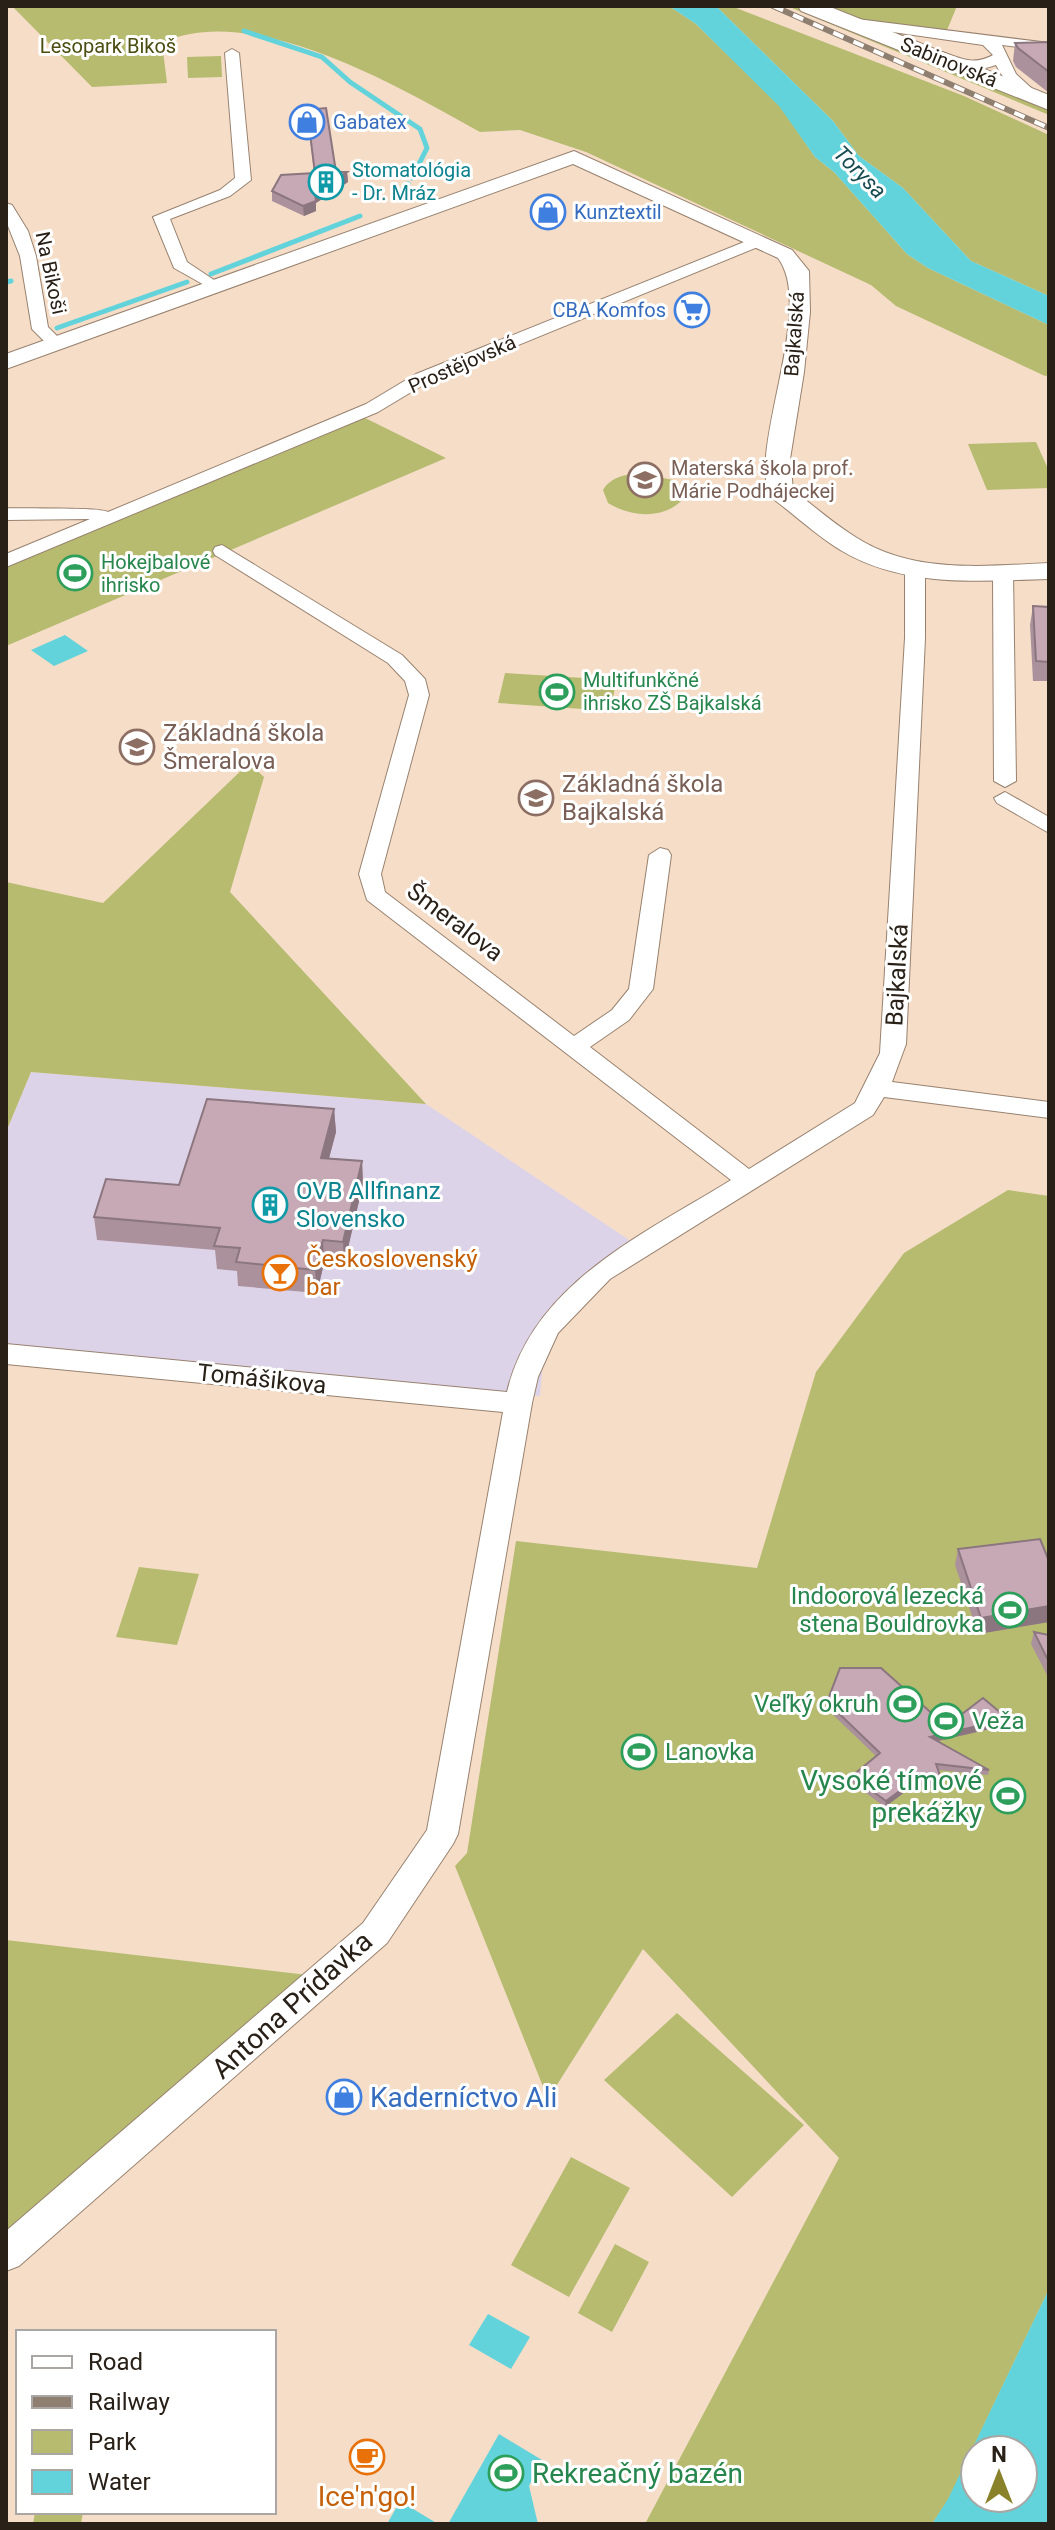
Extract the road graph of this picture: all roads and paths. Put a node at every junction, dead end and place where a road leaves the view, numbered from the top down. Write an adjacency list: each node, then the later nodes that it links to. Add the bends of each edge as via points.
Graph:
1 (809, 6): 2 (main road, Sabinovská)
2 (849, 22): 3 (street); 8 (main road, Sabinovská)
3 (978, 40): 4 (street); 7 (street); 8 (street, via 941,46 939,51)
4 (1019, 44): 5 (street); 7 (street, via 1004,48)
5 (1049, 47)
6 (232, 53): 12 (street, via 243,180 225,193 161,217 180,265)
7 (1002, 54): 8 (street, via 975,65); 9 (street, via 1014,81)
8 (949, 62): 9 (main road, Sabinovská)
9 (1041, 99)
10 (6, 208): 13 (street, Na Bikoši, via 28,256 40,329)
11 (759, 241): 12 (street, Bajkalská, via 574,157); 15 (street, Prostějovská, via 422,378 372,408); 21 (street, Bajkalská, via 785,254 798,271 793,372 778,459 781,493 851,545)
12 (215, 286): 13 (street)
13 (57, 344): 14 (street)
14 (6, 362)
15 (123, 511): 17 (street, Prostějovská); 18 (street, Prostějovská)
16 (6, 514): 17 (street, Prostějovská)
17 (58, 516): 18 (street)
18 (63, 537): 20 (street, Prostějovská)
19 (222, 551): 26 (street, Šmeralova, via 395,659 415,679 419,695 370,874 375,895)
20 (6, 561)
21 (915, 571): 23 (street, Bajkalská); 27 (street, Bajkalská, via 894,1044)
22 (1049, 571): 23 (street, Bajkalská)
23 (1003, 572): 24 (street, via 1005,789)
24 (1049, 826)
25 (660, 855): 26 (street, via 641,989 616,1020)
26 (575, 1046): 29 (street, Šmeralova)
27 (878, 1088): 28 (street); 29 (street, Bajkalská, via 864,1109)
28 (1049, 1110)
29 (750, 1182): 31 (street, Bajkalská, via 601,1272 547,1328)
30 (6, 1354): 31 (street, Tomášikova)
31 (518, 1403): 32 (street, Antona Prídavka, via 442,1834 375,1933)
32 (6, 2254)

